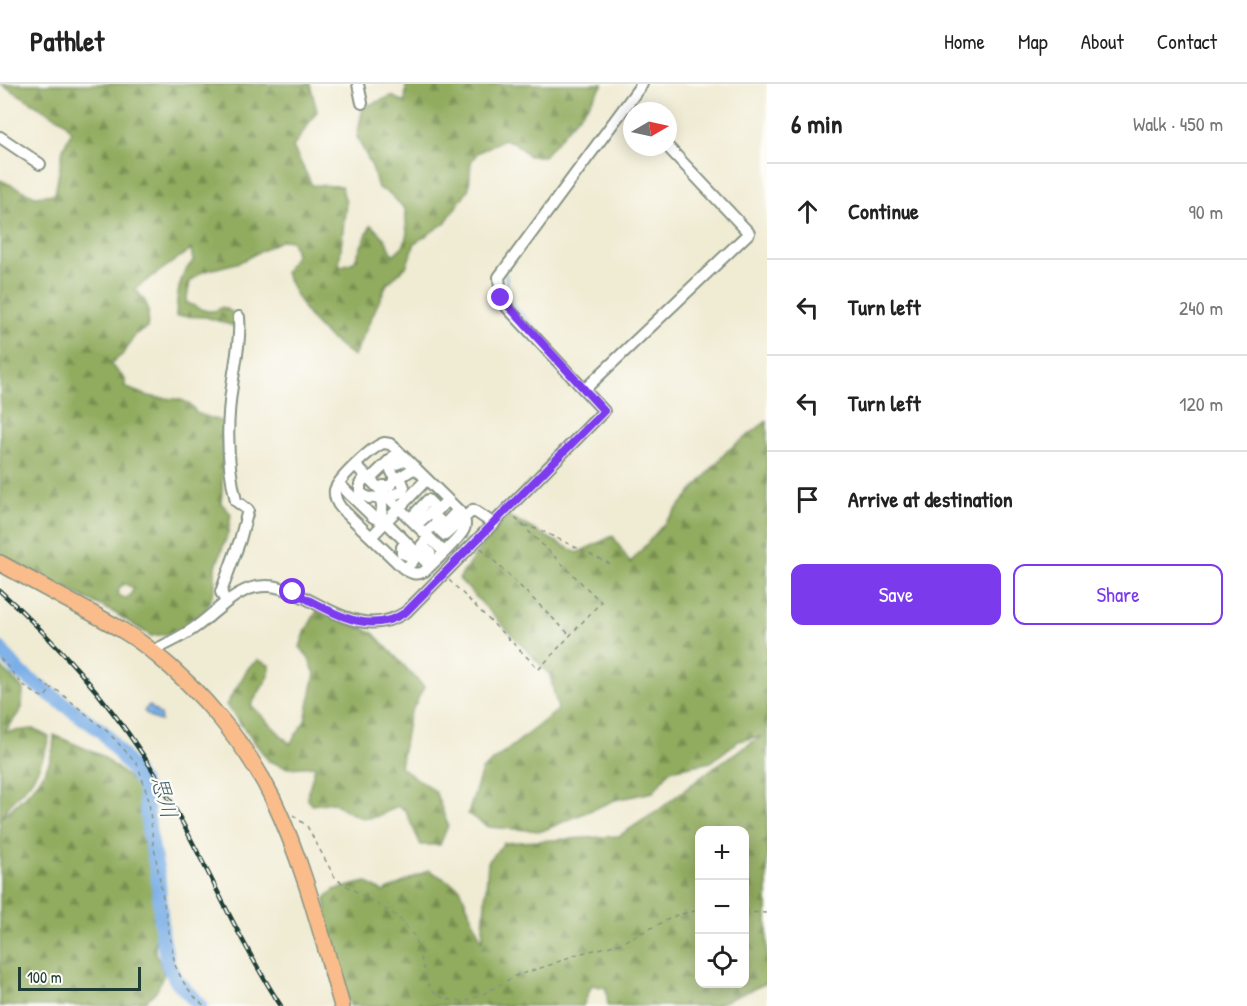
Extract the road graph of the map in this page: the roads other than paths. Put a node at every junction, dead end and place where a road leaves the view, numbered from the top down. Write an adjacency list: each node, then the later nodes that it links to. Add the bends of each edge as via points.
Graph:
1 (358, 84): 4 (street)
2 (642, 84): 3 (street)
3 (633, 102)
4 (362, 103)
5 (623, 117): 10 (street, via 499,277 504,304)
6 (0, 137): 8 (street)
7 (676, 156): 10 (street, via 749,234)
8 (40, 164)
9 (239, 317): 33 (street, via 227,438 236,501 248,510 221,592)
10 (585, 389): 25 (street, via 604,411)
11 (369, 452): 12 (street, via 384,443 393,445); 13 (street); 14 (street)
12 (403, 455): 14 (street); 15 (street); 19 (street, via 391,470 394,481)
13 (356, 466): 16 (street); 18 (street)
14 (384, 466): 16 (street)
15 (415, 468): 17 (street); 20 (street, via 400,477 402,492)
16 (368, 478): 19 (street); 24 (street, via 360,484 360,493 380,499)
17 (426, 480): 21 (street); 22 (street)
18 (339, 484): 24 (street); 28 (street, via 335,495 339,506)
19 (380, 489): 20 (street)
20 (389, 498): 22 (street)
21 (447, 500): 23 (street); 26 (street, via 438,510 428,500)
22 (399, 508): 24 (street); 26 (street)
23 (461, 514): 25 (street, via 473,510); 26 (street, via 444,525 431,512); 27 (street, via 445,535 434,525); 29 (street, via 463,532)
24 (383, 522): 26 (street); 28 (street)
25 (494, 524): 33 (street, via 395,619 376,624 356,621 269,585 248,589)
26 (403, 534): 27 (street); 31 (street); 32 (street, via 402,553 413,561)
27 (427, 535): 29 (street); 31 (street, via 422,545 430,553)
28 (370, 537): 32 (street)
29 (444, 552): 31 (street)
30 (0, 562): 34 (highway)
31 (427, 563): 32 (street, via 418,574)
32 (405, 569)
33 (226, 603): 34 (street, via 196,627)
34 (153, 651): 35 (highway, via 198,693 229,731 272,797 289,835)
35 (342, 1006)

